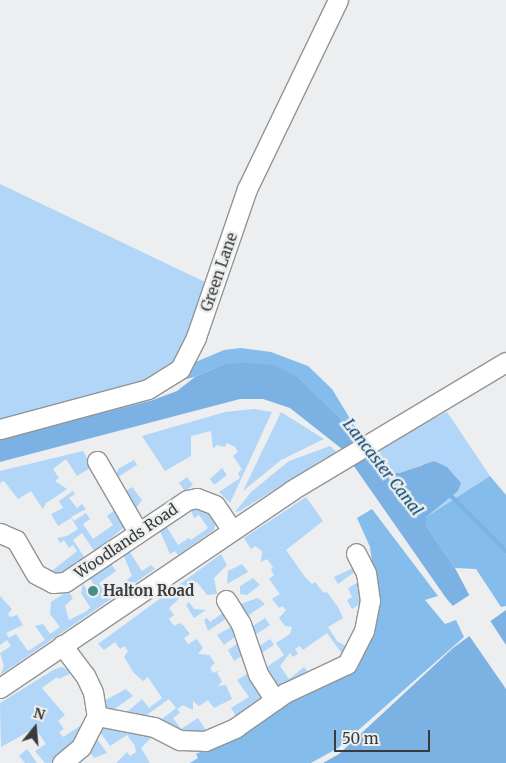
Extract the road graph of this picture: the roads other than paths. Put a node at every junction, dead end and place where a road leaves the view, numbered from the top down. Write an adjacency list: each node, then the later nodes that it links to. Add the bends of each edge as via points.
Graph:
1 (338, 0): 3 (street, Green Lane, via 247,188 196,337 180,369 164,382 131,395)
2 (506, 362): 5 (street, via 330,466)
3 (0, 429)
4 (104, 466): 6 (street)
5 (232, 530): 6 (street, Woodlands Road, via 214,505 197,498 187,500); 10 (street)
6 (138, 532): 7 (street, Woodlands Road, via 65,582 53,583 36,574 16,540)
7 (0, 533)
8 (356, 553): 12 (street, via 366,573 370,601 358,648 347,664)
9 (226, 600): 12 (street, via 242,626 258,674)
10 (62, 645): 11 (street); 13 (street, via 86,675)
11 (0, 688)
12 (275, 700): 13 (street, via 235,728 205,741 180,740 154,727)
13 (97, 716): 14 (street, via 81,748)
14 (62, 763)

